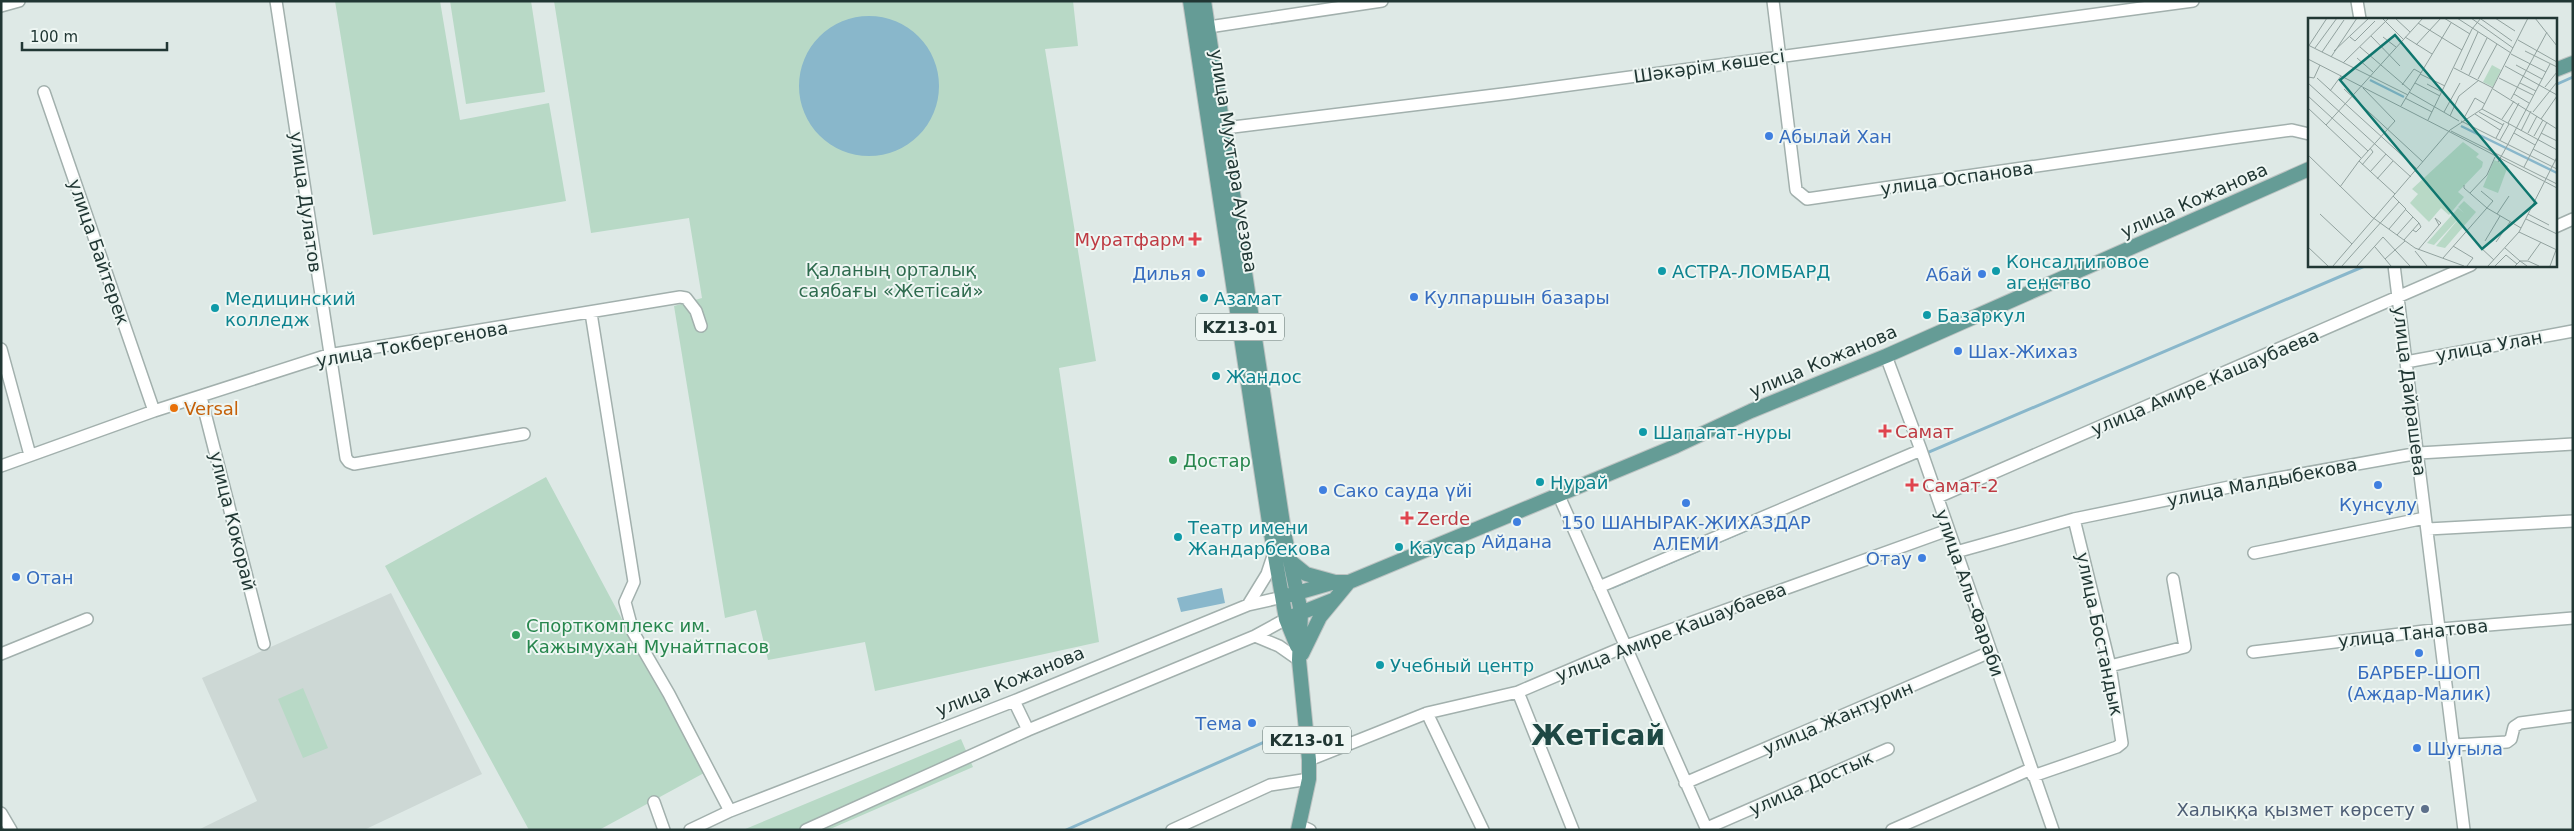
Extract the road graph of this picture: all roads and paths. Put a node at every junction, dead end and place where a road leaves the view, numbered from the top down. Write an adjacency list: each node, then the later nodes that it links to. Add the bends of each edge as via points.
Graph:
1 (19, 1): 9 (street)
2 (276, 1): 28 (street, улица Дулатов)
3 (1190, 1): 11 (main road, улица Мухтара Ауезова / KZ13-01)
4 (1204, 1): 11 (main road, улица Мухтара Ауезова / KZ13-01)
5 (1382, 1): 11 (street)
6 (1773, 1): 12 (street, улица Оспанова)
7 (2193, 1): 12 (street, Шәкәрім көшесі)
8 (2357, 1): 10 (street)
9 (1, 6)
10 (2360, 18)
11 (1202, 28): 16 (main road, улица Мухтара Ауезова / KZ13-01); 45 (main road, улица Мухтара Ауезова / KZ13-01)
12 (1780, 57): 16 (street, Шәкәрім көшесі); 17 (street, улица Оспанова, via 1796,190 1807,199 2292,130)
13 (2573, 63): 14 (main road)
14 (2556, 70)
15 (44, 92): 32 (street, улица Байтерек)
16 (1225, 128): 48 (main road, улица Мухтара Ауезова / KZ13-01)
17 (2308, 134)
18 (2308, 169): 29 (main road, улица Кожанова)
19 (2573, 219): 20 (street)
20 (2556, 227)
21 (2394, 266): 23 (street, улица Дайрашева)
22 (2469, 266): 23 (street, улица Амире Кашаубаева)
23 (2398, 298): 30 (street, улица Дайрашева); 40 (street, улица Амире Кашаубаева)
24 (591, 313): 25 (street, улица Токбергенова, via 686,298 696,311); 28 (street, улица Токбергенова); 81 (street, via 634,582 625,602 633,632)
25 (701, 326)
26 (2573, 331): 30 (street, улица Улан)
27 (1, 349): 37 (street)
28 (328, 355): 31 (street, улица Токбергенова); 33 (street, улица Дулатов, via 348,462 354,464)
29 (1886, 356): 35 (street, улица Аль-Фараби); 39 (main road, улица Кожанова)
30 (2406, 362): 36 (street, улица Дайрашева)
31 (201, 397): 32 (street, улица Токбергенова); 62 (street, улица Кокорай)
32 (154, 411): 37 (street, улица Токбергенова)
33 (524, 434)
34 (2573, 444): 36 (street, улица Малдыбекова)
35 (1921, 450): 40 (street, улица Аль-Фараби); 51 (street)
36 (2419, 453): 41 (street, улица Малдыбекова); 43 (street, улица Дайрашева)
37 (30, 455): 38 (street, улица Токбергенова)
38 (1, 466)
39 (1559, 496): 50 (main road, улица Кожанова); 51 (street)
40 (1938, 497): 44 (street, улица Аль-Фараби)
41 (2074, 519): 46 (street, улица Малдыбекова); 68 (street, улица Бостандык)
42 (2573, 521): 43 (street)
43 (2427, 523): 47 (street); 60 (street, улица Дайрашева)
44 (1948, 530): 46 (street, улица Аль-Фараби); 63 (street, улица Амире Кашаубаева)
45 (1275, 552): 53 (main road, улица Мухтара Ауезова / KZ13-01); 55 (street)
46 (1956, 552): 64 (street, улица Аль-Фараби)
47 (2254, 553)
48 (1290, 561): 50 (main road, via 1306,574); 52 (main road, улица Мухтара Ауезова / KZ13-01)
49 (2173, 579): 68 (street, via 2185,648)
50 (1342, 582): 52 (main road, улица Кожанова); 54 (main road, улица Кожанова)
51 (1599, 587): 63 (street)
52 (1298, 592): 53 (main road, улица Кожанова); 56 (main road, улица Мухтара Ауезова / KZ13-01)
53 (1283, 597): 55 (street, улица Кожанова); 59 (main road, улица Мухтара Ауезова / KZ13-01)
54 (1334, 600): 56 (main road); 67 (main road, улица Кожанова, via 1320,617)
55 (1248, 605): 70 (street, улица Кожанова)
56 (1301, 612): 59 (main road); 67 (main road, улица Мухтара Ауезова / KZ13-01)
57 (2573, 618): 60 (street, улица Танатова)
58 (87, 619): 66 (street)
59 (1286, 619): 61 (street); 67 (main road, улица Мухтара Ауезова / KZ13-01)
60 (2441, 628): 65 (street, улица Танатова); 74 (street, улица Дайрашева)
61 (1255, 636): 67 (street); 73 (street)
62 (264, 644)
63 (1626, 646): 69 (street, улица Амире Кашаубаева); 79 (street)
64 (1990, 652): 77 (street, улица Аль-Фараби); 79 (street, улица Жантурин)
65 (2253, 652)
66 (1, 654)
67 (1299, 655): 76 (main road, улица Мухтара Ауезова / KZ13-01)
68 (2110, 666): 77 (street, улица Бостандык, via 2122,743)
69 (1518, 692): 71 (street, улица Амире Кашаубаева); 91 (street)
70 (1014, 701): 73 (street); 81 (street, улица Кожанова)
71 (1427, 713): 76 (street, улица Амире Кашаубаева); 90 (street)
72 (2573, 716): 74 (street, via 2514,726 2507,742)
73 (1028, 730): 88 (street)
74 (2454, 745): 94 (street, улица Дайрашева)
75 (1888, 749): 84 (street, улица Достык)
76 (1309, 760): 78 (main road, улица Мухтара Ауезова / KZ13-01)
77 (2032, 772): 92 (street); 93 (street, улица Аль-Фараби)
78 (1309, 779): 83 (main road, улица Мухтара Ауезова / KZ13-01); 89 (street, via 1270,785)
79 (1685, 783): 84 (street)
80 (654, 802): 86 (street)
81 (730, 811): 87 (street, улица Кожанова)
82 (1, 813): 85 (street)
83 (1303, 828)
84 (1707, 829)
85 (10, 830)
86 (664, 830)
87 (690, 830)
88 (806, 830)
89 (1172, 830)
90 (1483, 830)
91 (1573, 830)
92 (1892, 830)
93 (2052, 830)
94 (2464, 830)

